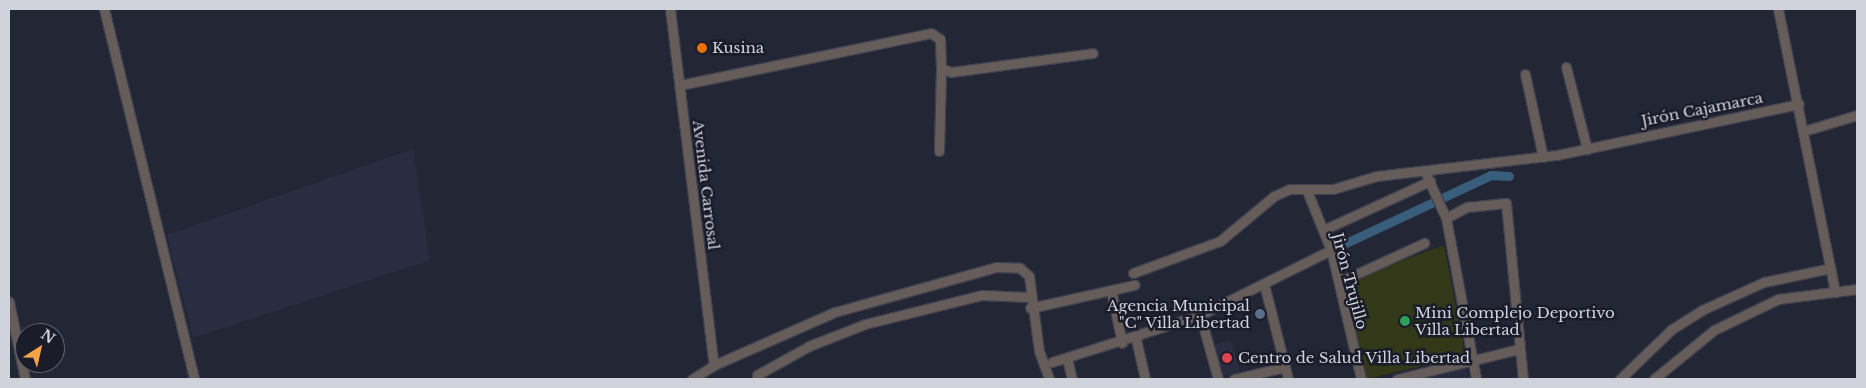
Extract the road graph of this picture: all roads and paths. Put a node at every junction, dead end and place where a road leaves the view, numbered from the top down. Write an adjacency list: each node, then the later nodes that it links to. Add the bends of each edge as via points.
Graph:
1 (104, 9): 42 (street)
2 (670, 9): 8 (street, Avenida Carrosal)
3 (1778, 9): 9 (street)
4 (1093, 53): 6 (street, via 951,72)
5 (1566, 67): 12 (street)
6 (941, 68): 8 (street, via 940,39 931,33); 13 (street)
7 (1526, 74): 14 (street)
8 (680, 85): 39 (street, Avenida Carrosal)
9 (1799, 104): 11 (street); 12 (street, Jirón Cajamarca)
10 (1857, 115): 11 (street)
11 (1804, 131): 21 (street)
12 (1587, 149): 14 (street, Jirón Cajamarca)
13 (939, 151)
14 (1543, 157): 15 (street, Jirón Cajamarca)
15 (1428, 176): 16 (street, via 1377,176); 17 (street); 18 (street)
16 (1307, 191): 18 (street, Jirón Trujillo); 22 (street, via 1290,189 1274,196 1220,241)
17 (1446, 218): 35 (street, via 1467,208 1506,203); 37 (street)
18 (1323, 230): 20 (street, Jirón Trujillo)
19 (1424, 243): 23 (street)
20 (1331, 250): 23 (street, Jirón Trujillo); 25 (street)
21 (1831, 268): 28 (street); 55 (street, via 1764,282 1702,310 1672,330)
22 (1133, 274)
23 (1338, 282): 51 (street, Jirón Trujillo)
24 (1134, 284): 27 (street)
25 (1264, 284): 32 (street); 40 (street)
26 (1857, 289): 28 (street)
27 (1111, 290): 31 (street); 34 (street)
28 (1835, 292): 56 (street, via 1778,299 1714,330)
29 (1028, 297): 31 (street); 39 (street, via 1029,276 1020,268 996,266 963,273 927,288 836,312); 44 (street, via 982,295 865,324 809,346 758,375)
30 (9, 302): 41 (street)
31 (1030, 308): 45 (street)
32 (1200, 316): 33 (street); 48 (street)
33 (1136, 339): 34 (street); 47 (street)
34 (1122, 342): 36 (street)
35 (1520, 349): 37 (street); 54 (street)
36 (1067, 358): 38 (street); 46 (street)
37 (1472, 361): 52 (street); 53 (street)
38 (1052, 362)
39 (714, 365): 43 (street)
40 (1285, 367): 49 (street); 50 (street)
41 (25, 379)
42 (194, 379)
43 (692, 379)
44 (759, 379)
45 (1049, 379)
46 (1072, 379)
47 (1145, 379)
48 (1218, 379)
49 (1234, 379)
50 (1288, 379)
51 (1361, 379)
52 (1397, 379)
53 (1476, 379)
54 (1522, 379)
55 (1620, 379)
56 (1654, 379)

